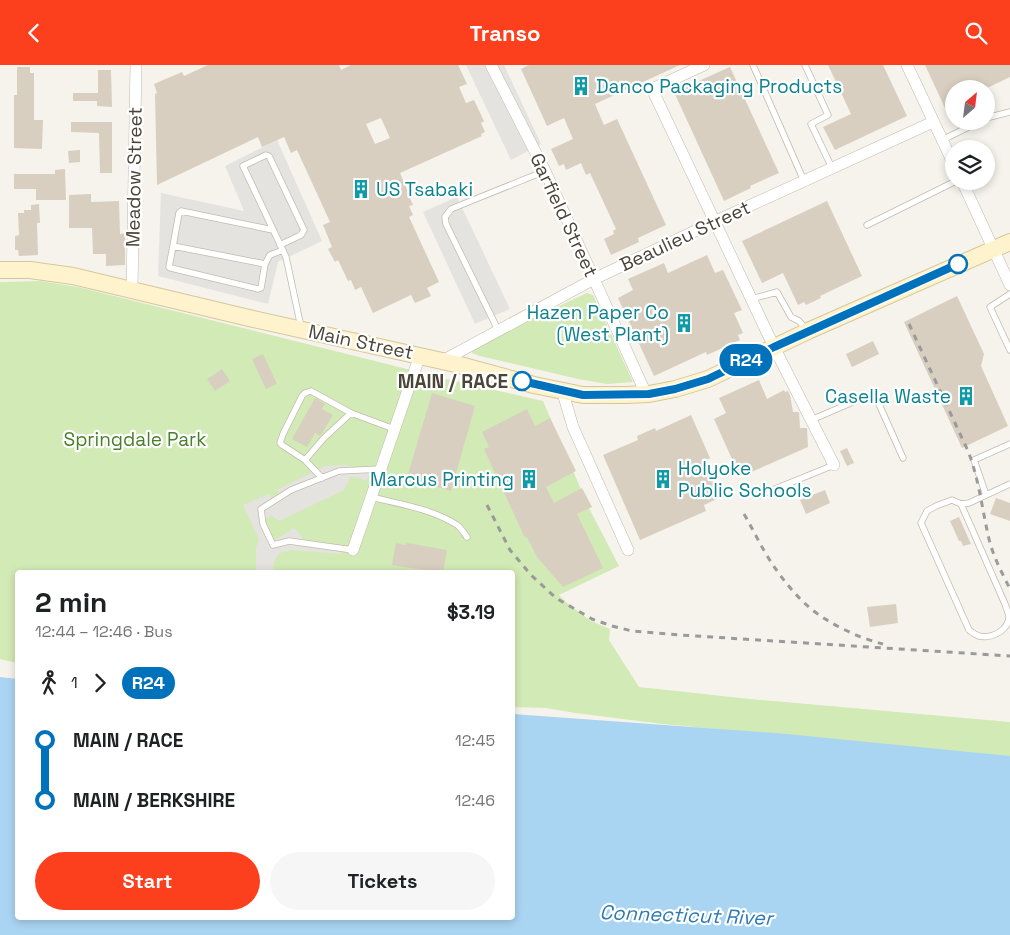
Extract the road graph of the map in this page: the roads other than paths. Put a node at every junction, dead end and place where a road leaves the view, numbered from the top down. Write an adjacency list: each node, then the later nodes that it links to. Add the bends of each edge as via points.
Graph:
1 (136, 65): 29 (street, Meadow Street)
2 (491, 65): 14 (street, Garfield Street)
3 (704, 65): 18 (street, via 652,89)
4 (753, 65): 15 (lane)
5 (805, 65): 13 (lane, via 828,115 811,124)
6 (907, 65): 9 (street)
7 (1010, 112): 8 (lane)
8 (995, 116)
9 (933, 122): 11 (street); 13 (street, Beaulieu Street)
10 (963, 130): 11 (lane)
11 (942, 140): 12 (street)
12 (945, 146)
13 (832, 168): 15 (street, Beaulieu Street)
14 (545, 171): 27 (street, Garfield Street); 33 (lane, via 451,209 445,217)
15 (804, 181): 18 (street, Beaulieu Street)
16 (945, 186): 19 (lane)
17 (966, 190): 24 (street)
18 (714, 222): 27 (street, Beaulieu Street); 31 (street)
19 (867, 225)
20 (273, 230): 22 (lane, via 181,211); 23 (lane); 23 (lane, via 243,166 266,155 304,230)
21 (1010, 241): 24 (main road, Main Street)
22 (173, 246): 25 (lane); 25 (lane, via 169,267 258,289 261,288)
23 (281, 247): 25 (lane, via 270,255); 32 (lane)
24 (993, 248): 28 (street); 34 (main road, Main Street)
25 (265, 264)
26 (0, 270): 29 (main road, Main Street, via 73,276)
27 (594, 279): 33 (street, Beaulieu Street); 40 (street, Garfield Street)
28 (1010, 285)
29 (132, 289): 32 (main road, Main Street)
30 (1010, 294): 36 (lane, via 990,307)
31 (751, 299): 34 (lane, via 777,291 791,317); 35 (street)
32 (302, 329): 37 (main road, Main Street)
33 (498, 330): 38 (street, Beaulieu Street)
34 (808, 331): 35 (main road, Main Street)
35 (774, 347): 40 (main road, Main Street, via 708,379); 42 (street)
36 (1010, 350)
37 (420, 355): 38 (main road, Main Street); 43 (street)
38 (442, 361): 39 (main road, Main Street)
39 (562, 390): 40 (main road, Main Street, via 583,395); 57 (street, via 573,427)
40 (646, 394)
41 (351, 413): 43 (lane); 46 (lane); 46 (lane, via 311,391 302,396 280,443)
42 (811, 420): 45 (lane, via 874,393); 47 (street)
43 (394, 429): 48 (street)
44 (1010, 444): 52 (lane, via 974,460)
45 (902, 458)
46 (305, 460): 49 (lane)
47 (834, 465): 51 (lane)
48 (381, 469): 49 (lane, via 339,471); 53 (street)
49 (322, 478): 56 (lane, via 291,489 261,509 263,524 272,545 289,541)
50 (1010, 484): 52 (lane)
51 (760, 495)
52 (986, 495): 54 (lane)
53 (371, 497): 55 (lane, via 425,511 459,526); 56 (street)
54 (961, 504): 54 (lane, via 1009,615 1004,628 991,636 979,636 969,630 920,523 927,511 936,506 952,500)
55 (467, 537)
56 (352, 550)
57 (628, 550)

